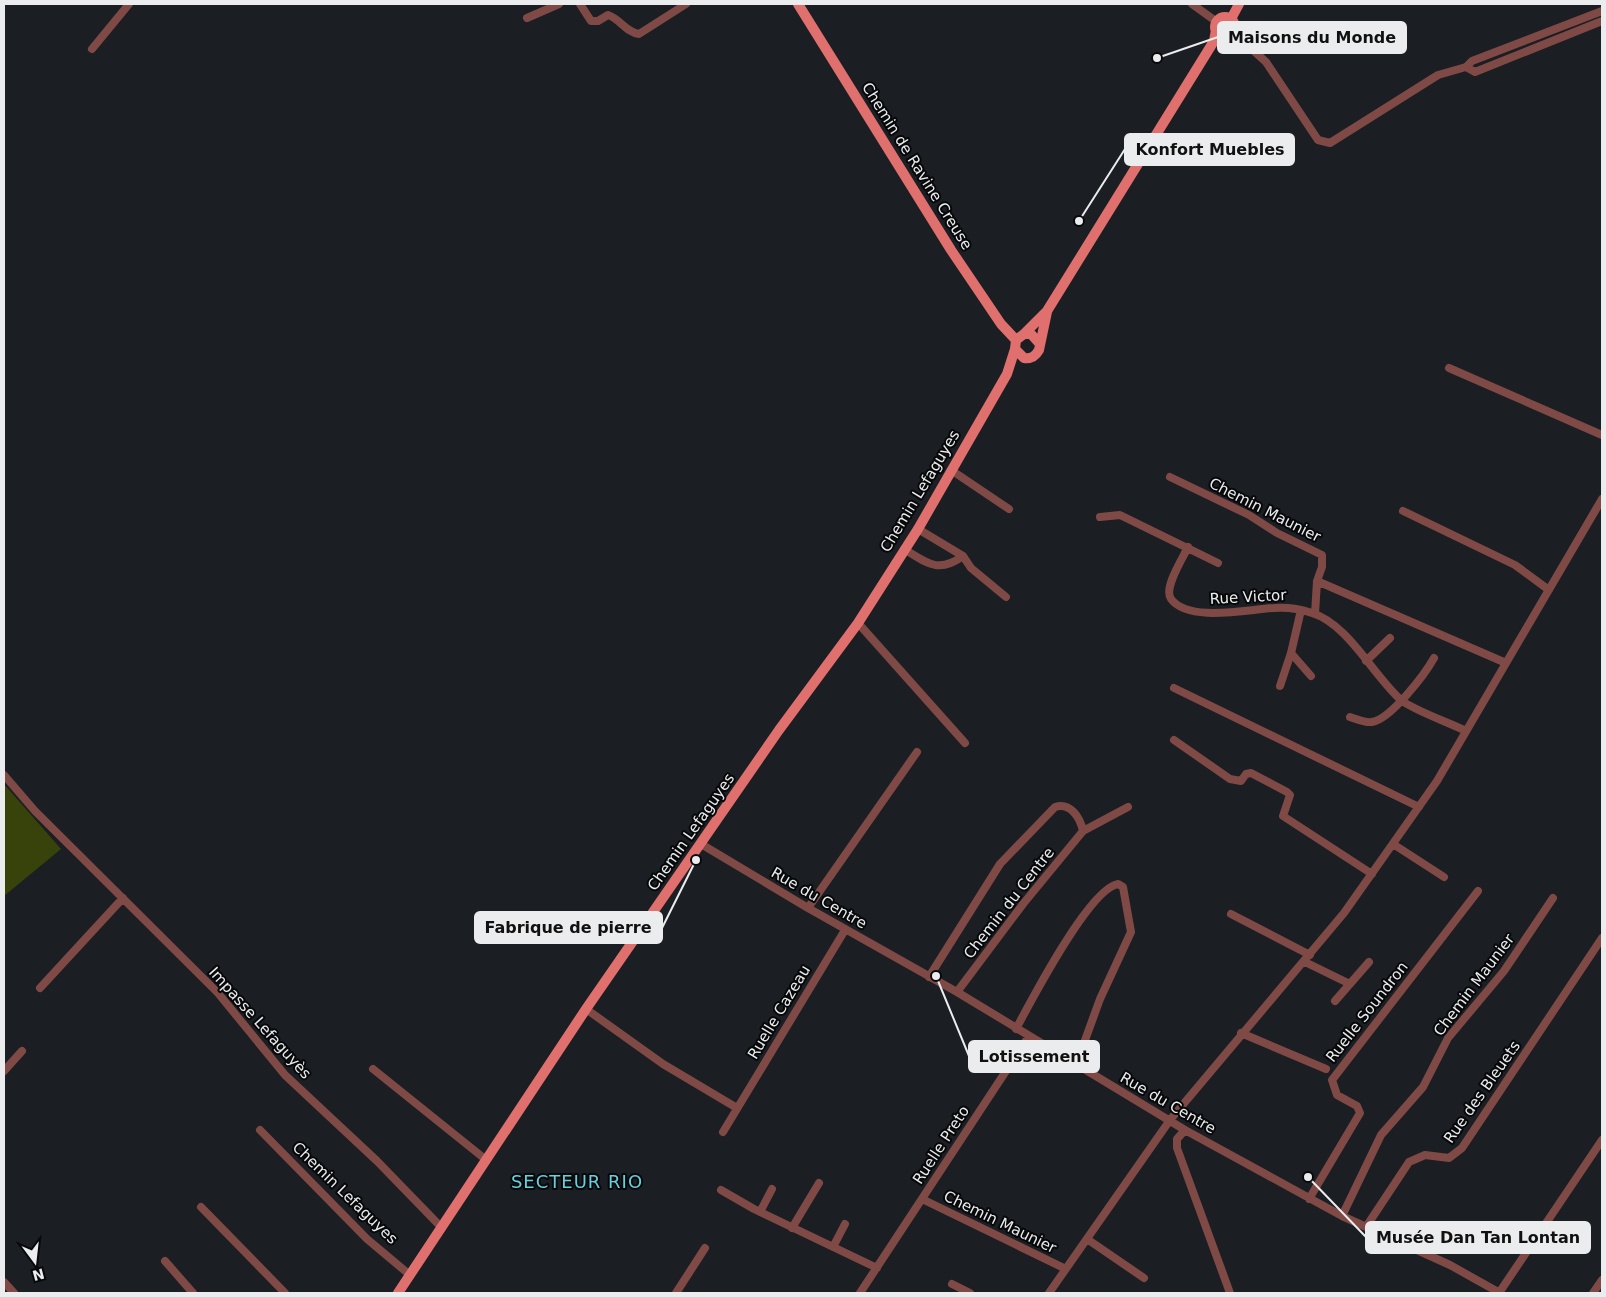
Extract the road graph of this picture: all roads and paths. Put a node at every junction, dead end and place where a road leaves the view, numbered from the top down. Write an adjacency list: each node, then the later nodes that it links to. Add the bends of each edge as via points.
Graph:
1 (128, 4): 15 (street)
2 (559, 4): 9 (street)
3 (580, 4): 4 (street, via 591,21 612,16 629,31 639,34)
4 (686, 4)
5 (798, 4): 18 (main road, Chemin de Ravine Creuse, via 950,250 1001,324)
6 (1192, 4): 12 (street)
7 (1239, 4): 10 (main road)
8 (1602, 11): 16 (street, via 1472,61)
9 (528, 18)
10 (1231, 19): 12 (main road, via 1222,18); 13 (main road, via 1235,26)
11 (1602, 20): 16 (street, via 1475,72)
12 (1217, 26): 13 (main road, via 1220,35); 14 (main road, Chemin Lefaguyes)
13 (1230, 34): 14 (main road); 16 (street, via 1266,62 1318,140 1324,143 1335,141 1438,75)
14 (1214, 42): 17 (main road, Chemin Lefaguyes)
15 (92, 49)
16 (1466, 67)
17 (1047, 311): 18 (main road, Chemin Lefaguyes); 19 (main road, Chemin Lefaguyes)
18 (1018, 341): 19 (main road, via 1031,334); 20 (main road, via 1024,358); 22 (main road, Chemin Lefaguyes)
19 (1039, 343): 20 (main road, via 1039,350)
20 (1030, 358): 22 (main road, Chemin Lefaguyes)
21 (1449, 368): 23 (street)
22 (1007, 374): 24 (main road, Chemin Lefaguyes)
23 (1602, 435)
24 (950, 470): 27 (street); 30 (main road, Chemin Lefaguyes)
25 (1170, 477): 35 (street, Chemin Maunier, via 1322,555)
26 (1602, 499): 36 (street, Chemin Maunier)
27 (1009, 509)
28 (1403, 511): 36 (street, via 1514,565)
29 (1100, 517): 31 (street, via 1120,515)
30 (918, 529): 32 (main road, Chemin Lefaguyes); 33 (street)
31 (1188, 547): 34 (street); 38 (street, Rue Victor, via 1169,586 1170,596 1175,602 1195,612 1212,614 1276,607)
32 (904, 550): 33 (street, via 932,566 949,564); 40 (main road, Chemin Lefaguyes)
33 (963, 556): 37 (street, via 971,568)
34 (1218, 563)
35 (1317, 581): 39 (street, Chemin Maunier); 45 (street)
36 (1549, 590): 45 (street, Chemin Maunier)
37 (1006, 597)
38 (1301, 610): 39 (street, Rue Victor); 42 (street)
39 (1315, 614): 44 (street, Rue Victor, via 1341,632)
40 (858, 623): 53 (street); 59 (main road, Chemin Lefaguyes, via 779,730)
41 (1390, 638): 44 (street)
42 (1291, 653): 46 (street); 47 (street)
43 (1434, 658): 49 (street)
44 (1366, 661): 49 (street, Rue Victor)
45 (1506, 663): 51 (street, Chemin Maunier)
46 (1311, 676)
47 (1280, 686)
48 (1174, 688): 56 (street)
49 (1402, 701): 50 (street, via 1375,722); 51 (street, Rue Victor)
50 (1350, 717)
51 (1466, 730): 56 (street, Chemin Maunier)
52 (1174, 740): 61 (street, via 1230,779 1241,781 1251,773 1287,792 1290,795 1284,816)
53 (965, 743)
54 (917, 752): 66 (street)
55 (4, 775): 64 (street, Impasse Lefaguyès, via 34,811)
56 (1419, 806): 60 (street, Chemin Maunier)
57 (1128, 807): 58 (street, Chemin du Centre)
58 (1083, 831): 72 (street, Chemin du Centre, via 1082,823 1069,807 1055,807 1000,864); 75 (street, Chemin du Centre)
59 (702, 844): 66 (street, Rue du Centre); 77 (main road, Chemin Lefaguyes)
60 (1393, 844): 61 (street, Chemin Maunier); 62 (street)
61 (1372, 874): 70 (street, Chemin Maunier)
62 (1444, 876)
63 (1478, 891): 97 (street, Ruelle Soundron, via 1332,1080 1337,1095 1358,1106 1360,1113)
64 (123, 898): 74 (street); 103 (street, Impasse Lefaguyès, via 218,993 285,1075 377,1161)
65 (1553, 898): 100 (street, Chemin Maunier, via 1504,971 1448,1038 1423,1087 1381,1135)
66 (808, 908): 68 (street, Rue du Centre)
67 (1232, 914): 70 (street)
68 (845, 930): 72 (street, Rue du Centre); 86 (street, Ruelle Cazeau)
69 (1602, 938): 102 (street, Rue des Bleuets, via 1462,1148 1449,1158 1425,1155 1409,1162)
70 (1307, 959): 73 (street); 79 (street, Chemin Maunier)
71 (1369, 962): 73 (street)
72 (929, 976): 75 (street, Rue du Centre)
73 (1350, 984): 76 (street)
74 (40, 988)
75 (957, 992): 78 (street, Rue du Centre)
76 (1335, 1000)
77 (586, 1009): 86 (street, via 663,1064); 92 (main road, Chemin Lefaguyes)
78 (1016, 1029): 80 (street, Rue du Centre); 82 (street, via 1058,952 1100,896 1118,884 1123,887 1131,932 1100,998)
79 (1242, 1034): 84 (street); 87 (street, Chemin Maunier)
80 (1029, 1036): 82 (street, Rue du Centre); 96 (street, Ruelle Preto)
81 (22, 1051): 85 (street)
82 (1076, 1065): 87 (street, Rue du Centre)
83 (373, 1069): 92 (street)
84 (1326, 1069)
85 (4, 1072)
86 (737, 1108): 90 (street, Ruelle Cazeau)
87 (1170, 1120): 89 (street, Rue du Centre); 105 (street, Chemin Maunier)
88 (260, 1130): 111 (street, Chemin Lefaguyes, via 367,1240)
89 (1185, 1130): 97 (street, Rue du Centre); 124 (street, via 1177,1140 1177,1148)
90 (723, 1132)
91 (1602, 1140): 125 (street)
92 (485, 1159): 103 (main road, Chemin Lefaguyes)
93 (819, 1183): 104 (street)
94 (772, 1189): 99 (street)
95 (721, 1190): 99 (street)
96 (922, 1199): 109 (street, Ruelle Preto); 110 (street, Chemin Maunier)
97 (1309, 1199): 100 (street, Rue du Centre)
98 (201, 1207): 118 (street)
99 (760, 1212): 104 (street)
100 (1342, 1216): 102 (street, Rue du Centre)
101 (845, 1224): 107 (street)
102 (1366, 1227): 125 (street, Rue du Centre, via 1450,1265)
103 (442, 1228): 111 (main road, Chemin Lefaguyes)
104 (792, 1228): 107 (street)
105 (1087, 1240): 110 (street, Chemin Maunier); 112 (street)
106 (705, 1248): 120 (street)
107 (832, 1248): 109 (street)
108 (165, 1261): 117 (street)
109 (877, 1268): 121 (street, Ruelle Preto)
110 (1066, 1269): 123 (street, Chemin Maunier)
111 (410, 1275): 119 (main road, Chemin Lefaguyes)
112 (1144, 1278)
113 (1602, 1280): 126 (street)
114 (4, 1282): 116 (street)
115 (952, 1284): 122 (street)
116 (14, 1293)
117 (193, 1293)
118 (285, 1293)
119 (399, 1293)
120 (676, 1293)
121 (860, 1293)
122 (970, 1293)
123 (1049, 1293)
124 (1230, 1293)
125 (1499, 1293)
126 (1593, 1293)

